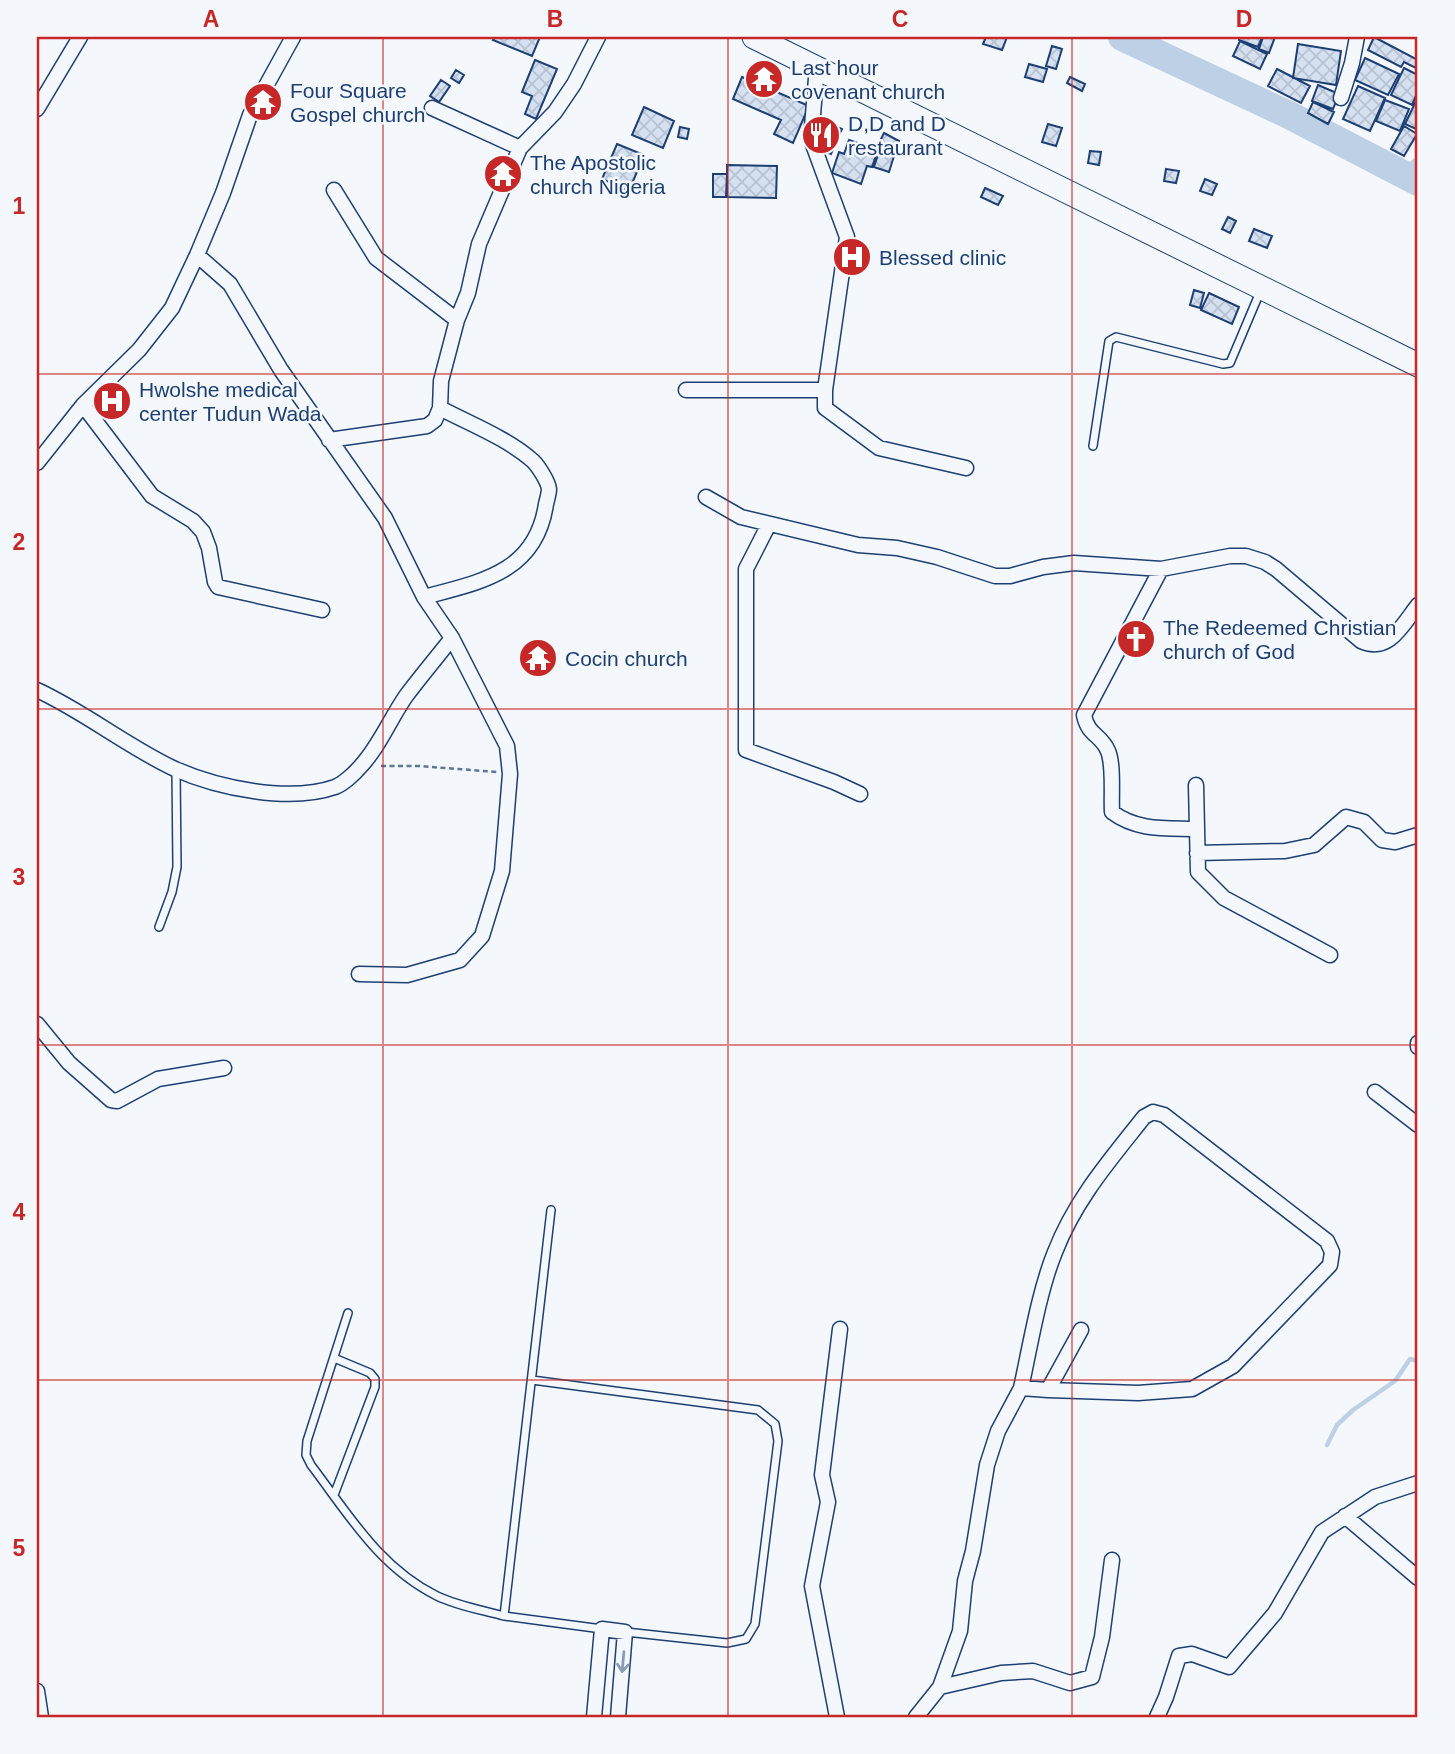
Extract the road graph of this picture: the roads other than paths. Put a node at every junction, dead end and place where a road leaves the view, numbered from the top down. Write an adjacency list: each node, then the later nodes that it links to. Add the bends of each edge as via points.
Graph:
1 (80, 37): 8 (street)
2 (293, 37): 12 (street, via 250,115)
3 (598, 37): 10 (street, via 555,112)
4 (754, 37): 6 (main road)
5 (1357, 37): 7 (street)
6 (817, 66): 13 (main road); 17 (street, via 811,139 846,237)
7 (1341, 98)
8 (38, 103)
9 (432, 108): 10 (street)
10 (520, 148): 14 (street, via 479,244)
11 (334, 190): 14 (street, via 376,258)
12 (197, 255): 18 (street, via 172,308 139,350); 20 (street, via 230,284)
13 (1261, 288): 15 (main road); 21 (lane, via 1230,363 1116,337 1109,341)
14 (457, 320): 19 (street, via 441,381)
15 (1418, 365)
16 (686, 390): 17 (street)
17 (825, 390): 23 (street, via 825,408 879,448)
18 (83, 405): 22 (street); 29 (street, via 152,496 203,532 218,587)
19 (440, 408): 20 (street, via 427,426); 27 (street, via 535,462 549,488 537,537 521,558 486,580)
20 (329, 440): 27 (street, via 385,518)
21 (1093, 446)
22 (37, 463)
23 (966, 468)
24 (706, 498): 25 (street, via 741,517)
25 (769, 524): 26 (street, via 937,557 995,576 1074,563); 34 (street, via 746,569 746,750)
26 (1161, 569): 28 (street, via 1230,556 1265,562 1371,645 1393,636); 35 (street, via 1084,715 1090,732 1109,752 1112,812 1136,825)
27 (424, 597): 30 (street)
28 (1418, 605)
29 (322, 610)
30 (452, 638): 32 (street, via 361,767 337,787 277,795 216,783); 40 (street, via 507,746 510,774 502,871 482,936 460,960 407,975)
31 (37, 690): 32 (street)
32 (176, 769): 38 (lane, via 177,867)
33 (1196, 785): 35 (street)
34 (860, 794)
35 (1196, 829): 37 (street)
36 (1418, 835): 37 (street, via 1395,842 1382,840 1364,822 1346,817 1314,845 1284,851)
37 (1197, 853): 39 (street, via 1198,872 1224,898)
38 (159, 928)
39 (1330, 955)
40 (359, 974)
41 (37, 1024): 42 (street, via 69,1063 111,1100 158,1079)
42 (224, 1068)
43 (1375, 1092): 44 (street)
44 (1418, 1125)
45 (551, 1210): 50 (lane)
46 (348, 1313): 49 (lane)
47 (840, 1329): 66 (street, via 822,1475 828,1502 812,1586)
48 (1081, 1330): 52 (street)
49 (334, 1358): 54 (lane, via 306,1455); 54 (lane, via 375,1379)
50 (532, 1380): 58 (lane); 60 (lane, via 758,1410 775,1423 778,1441 755,1624 746,1639 727,1643)
51 (1021, 1388): 52 (street); 52 (street, via 1054,1254 1073,1214 1091,1183 1153,1112 1164,1115 1327,1241 1332,1252 1330,1265 1233,1366 1192,1389 1138,1394); 61 (street, via 998,1431 987,1465 964,1581 960,1631)
52 (1048, 1390)
53 (1418, 1483): 55 (street, via 1375,1497)
54 (334, 1495): 58 (lane, via 379,1555 422,1586 451,1602)
55 (1345, 1516): 57 (street); 68 (street, via 1322,1532 1275,1613 1229,1667 1192,1654 1179,1656)
56 (1112, 1560): 61 (street, via 1092,1677 1070,1683 1033,1671 1001,1673)
57 (1418, 1578)
58 (504, 1616): 59 (lane)
59 (602, 1629): 60 (street); 64 (street)
60 (625, 1632): 65 (street, one-way to 65)
61 (940, 1687): 67 (street)
62 (37, 1690): 63 (street)
63 (41, 1717)
64 (594, 1717)
65 (618, 1717)
66 (837, 1717)
67 (916, 1717)
68 (1157, 1717)

